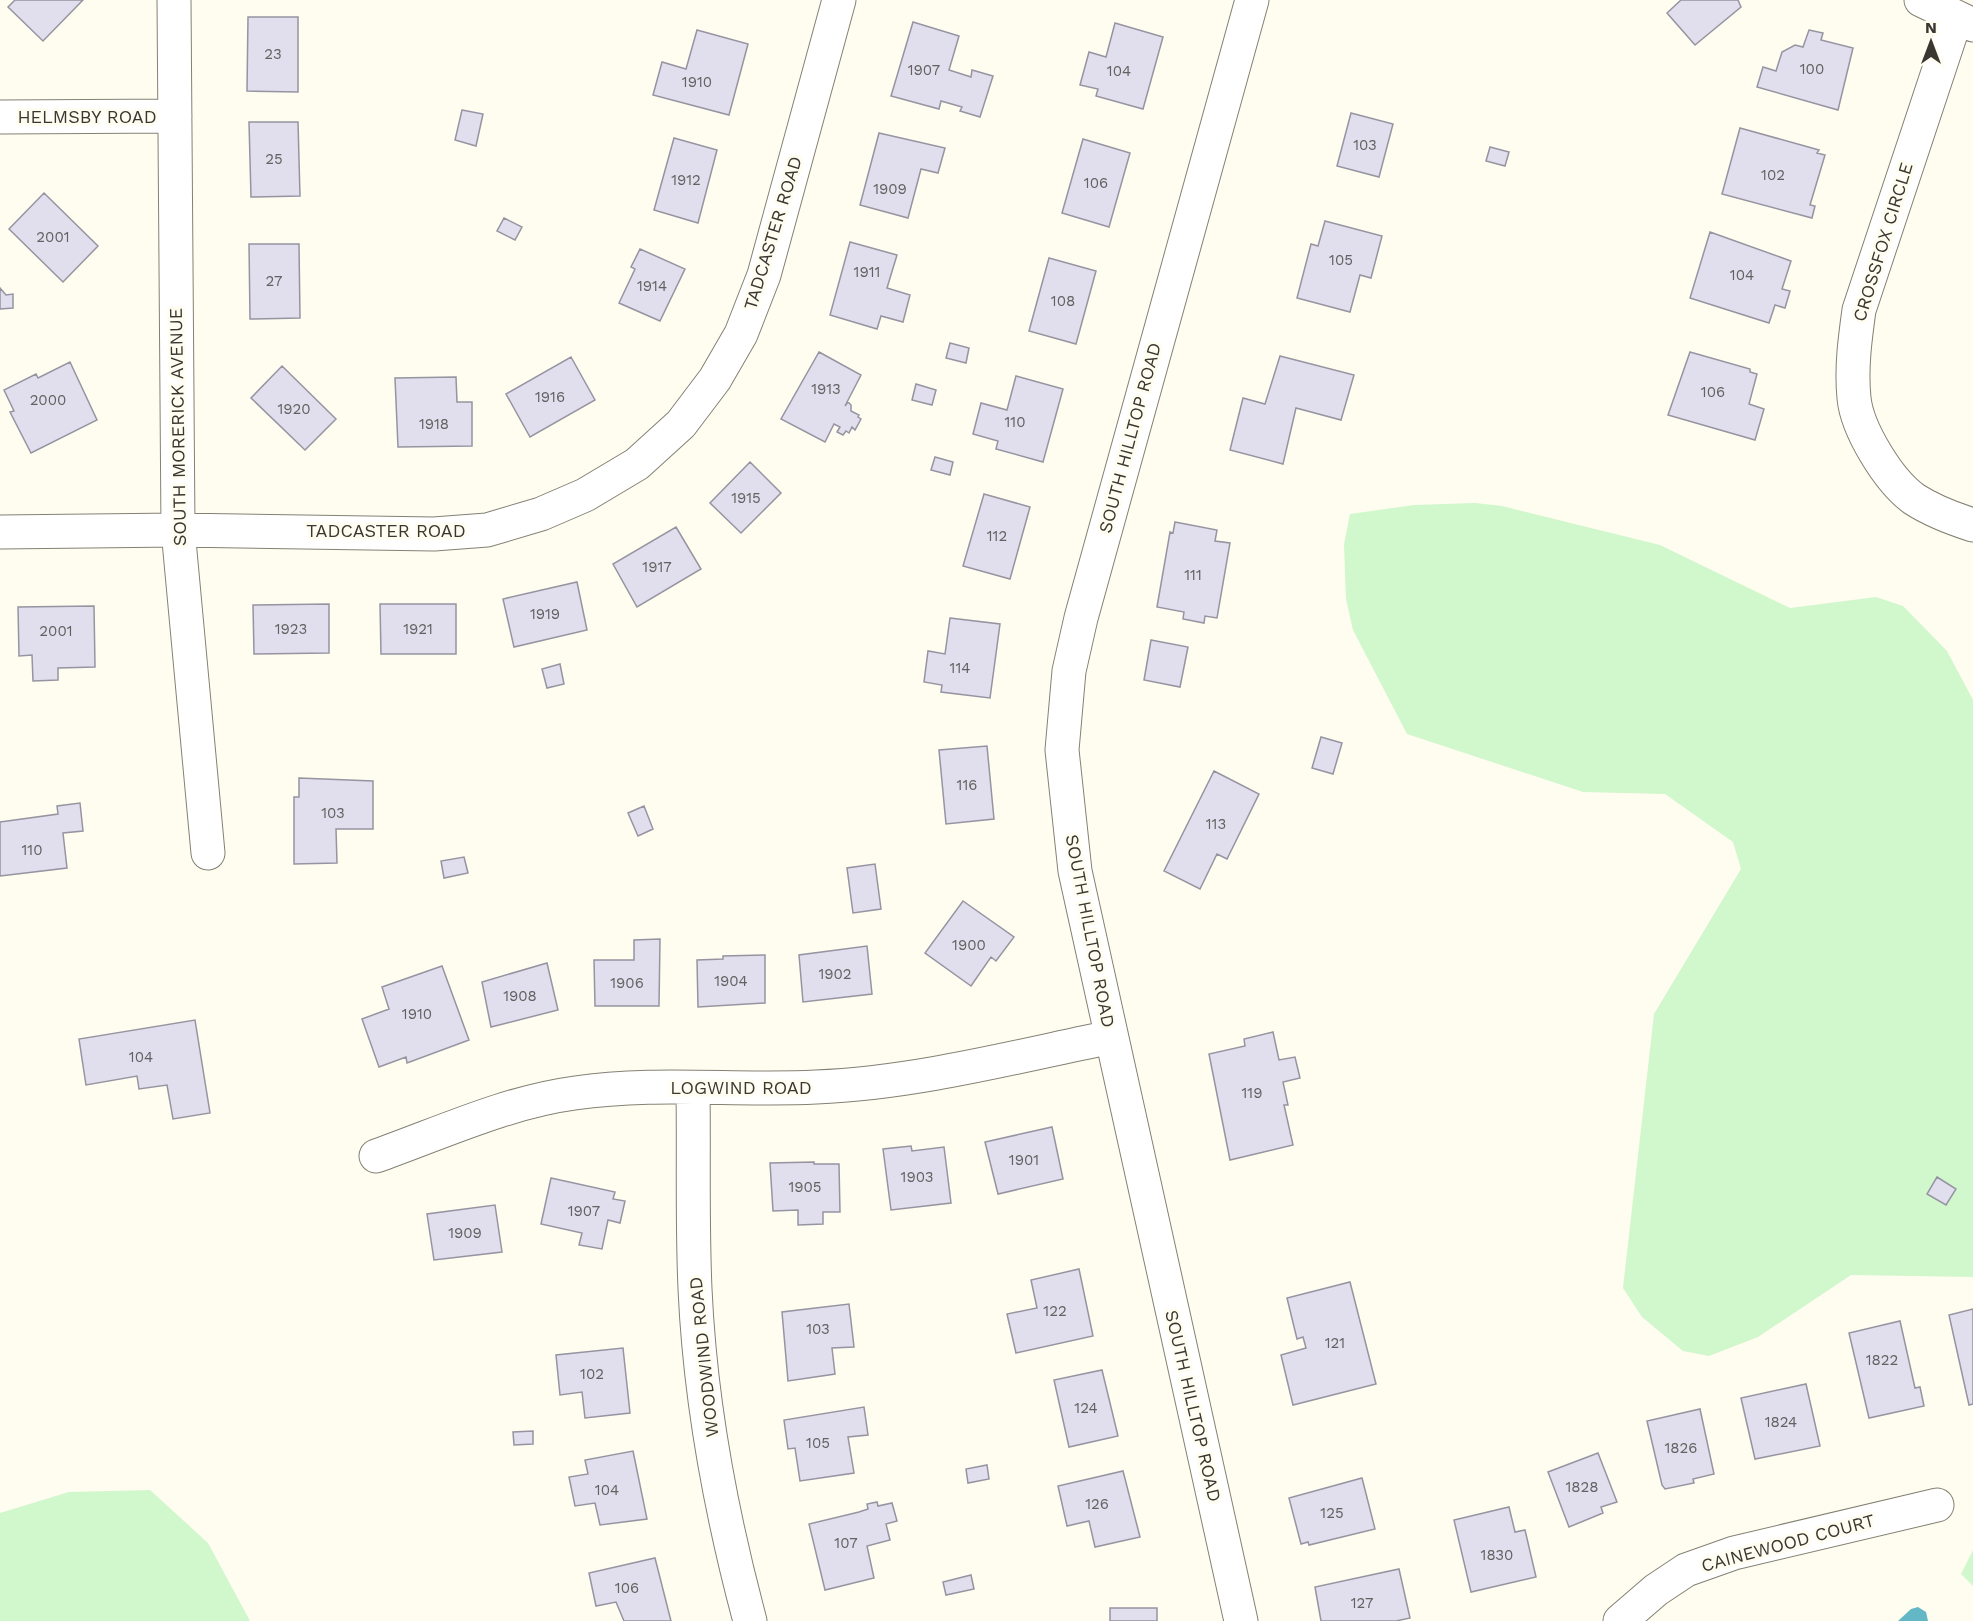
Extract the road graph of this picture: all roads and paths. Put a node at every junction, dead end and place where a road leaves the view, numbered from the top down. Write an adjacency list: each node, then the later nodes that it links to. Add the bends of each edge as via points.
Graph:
1 (174, 0): 6 (street, SOUTH MORERICK AVENUE)
2 (839, 0): 9 (street, TADCASTER ROAD, via 764,275 741,334 715,379 681,424 637,464 585,495 542,514 487,530 434,534)
3 (1252, 0): 12 (street, SOUTH HILLTOP ROAD, via 1069,671 1062,750 1066,795 1075,871)
4 (1921, 0): 5 (street)
5 (1964, 21): 8 (street, CROSSFOX CIRCLE, via 1859,310 1853,356 1854,400 1867,437 1888,473 1914,498)
6 (175, 116): 7 (street, HELMSBY ROAD); 9 (street, SOUTH MORERICK AVENUE)
7 (0, 117)
8 (1973, 525)
9 (178, 530): 10 (street, TADCASTER ROAD); 11 (street, SOUTH MORERICK AVENUE)
10 (0, 532)
11 (208, 853)
12 (1111, 1037): 13 (street, LOGWIND ROAD, via 891,1079 817,1088); 17 (street, SOUTH HILLTOP ROAD)
13 (693, 1089): 14 (street, LOGWIND ROAD, via 622,1088 527,1102); 16 (street, WOODWIND ROAD, via 695,1289 702,1371 715,1466)
14 (376, 1156)
15 (1937, 1505): 18 (street, CAINEWOOD COURT, via 1734,1553 1686,1570)
16 (750, 1621)
17 (1241, 1621)
18 (1620, 1621)

